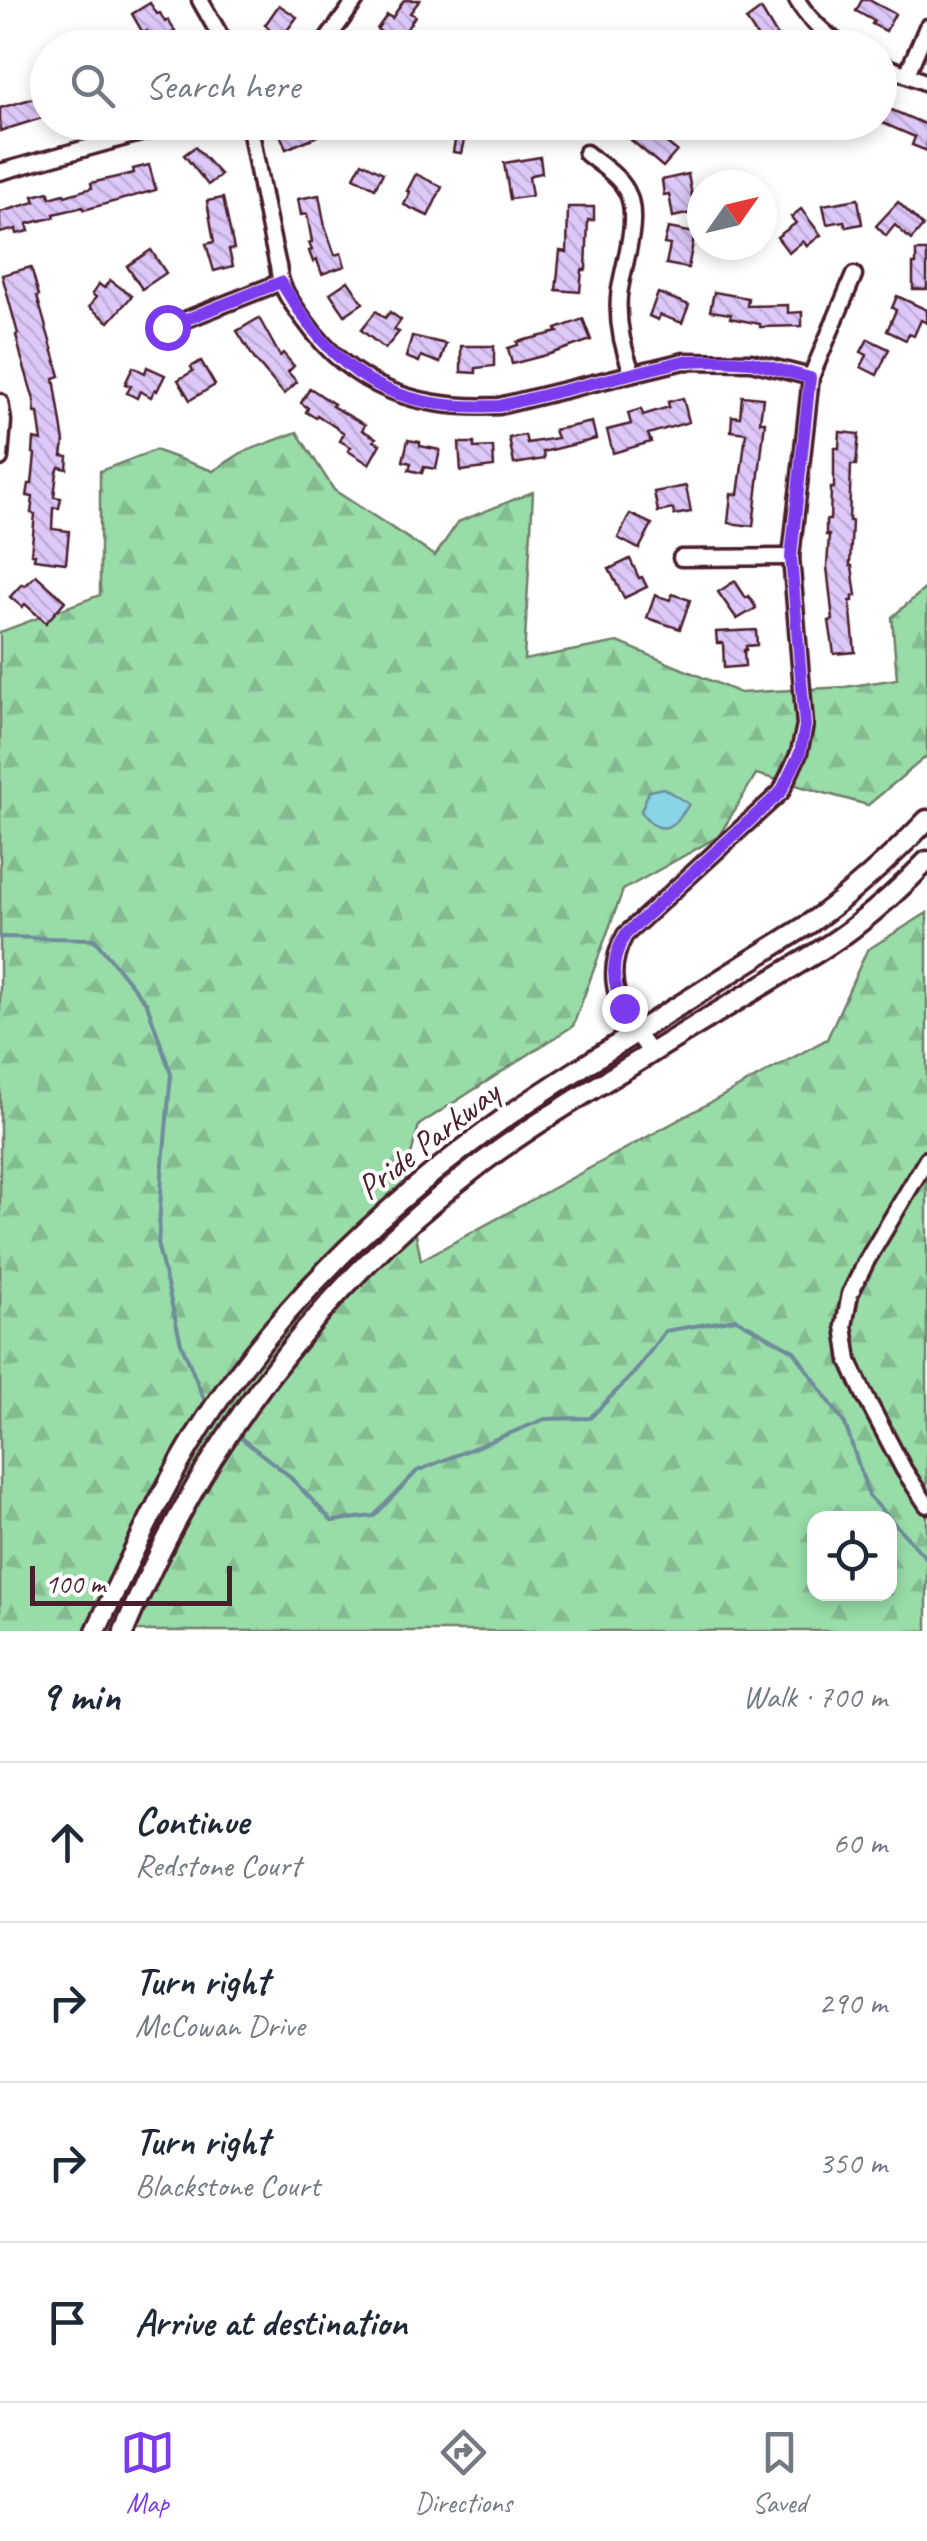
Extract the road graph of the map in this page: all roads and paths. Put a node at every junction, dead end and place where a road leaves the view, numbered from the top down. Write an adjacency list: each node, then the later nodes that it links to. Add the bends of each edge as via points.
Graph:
1 (200, 0): 5 (street)
2 (356, 0): 6 (street)
3 (797, 0): 7 (street)
4 (927, 27): 9 (street)
5 (217, 30)
6 (334, 30)
7 (821, 30)
8 (897, 70): 9 (street)
9 (907, 74): 10 (street)
10 (927, 83)
11 (115, 140): 14 (street)
12 (253, 140): 16 (street)
13 (586, 154): 18 (street, via 620,182 632,212 618,300)
14 (0, 172)
15 (854, 275): 19 (street)
16 (281, 282): 17 (street); 18 (street, via 314,334 346,365 369,382 420,401 499,406)
17 (167, 327)
18 (632, 372): 19 (street, via 719,360)
19 (810, 378): 22 (street)
20 (0, 402): 21 (street)
21 (0, 458)
22 (791, 557): 23 (street); 26 (street, via 805,726 800,753 781,792 625,935 612,969 614,989)
23 (682, 558)
24 (927, 820): 26 (main road, Pride Parkway, via 847,896)
25 (927, 861): 27 (main road, Pride Parkway, via 839,938)
26 (636, 1033): 27 (street); 30 (main road, Pride Parkway, via 436,1170 286,1314 195,1436)
27 (651, 1053): 31 (main road, Pride Parkway, via 486,1160 378,1252 313,1320 211,1458)
28 (927, 1159): 29 (street, via 866,1260 844,1326 849,1361 864,1394)
29 (927, 1504)
30 (96, 1631)
31 (124, 1631)

